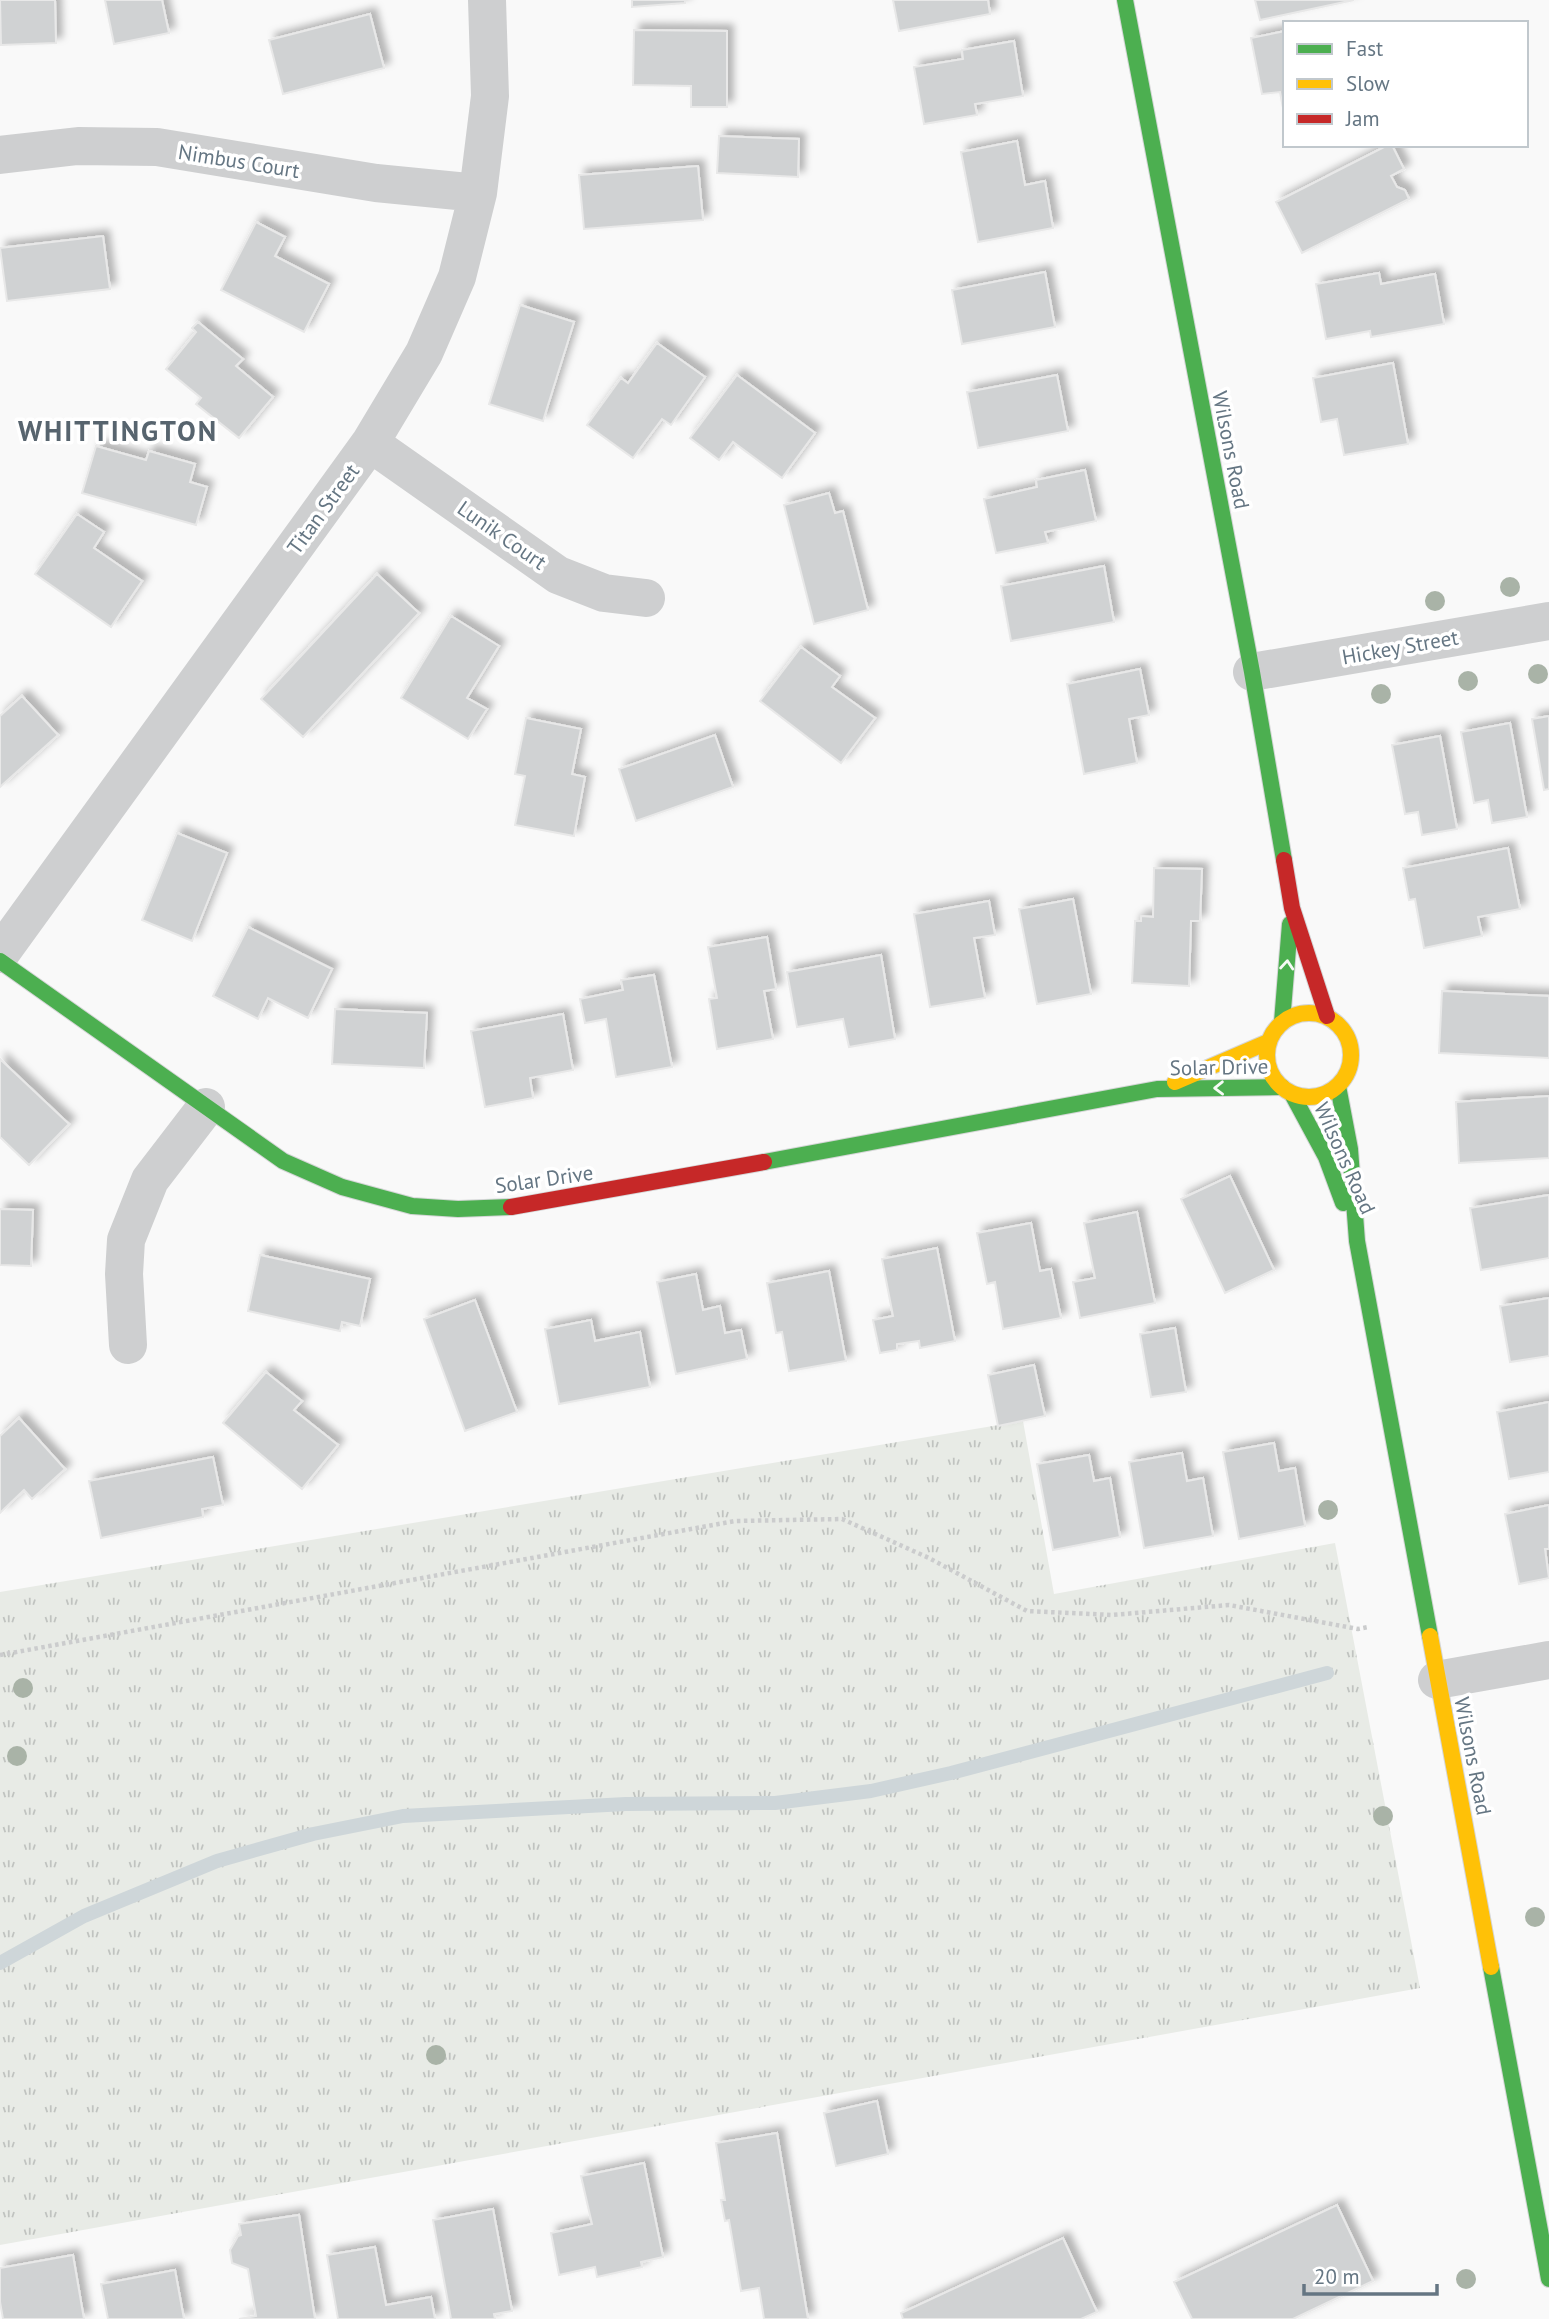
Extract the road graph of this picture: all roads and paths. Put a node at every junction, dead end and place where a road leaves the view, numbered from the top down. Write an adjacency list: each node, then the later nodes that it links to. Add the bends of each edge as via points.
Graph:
1 (487, 0): 4 (street, Titan Street, via 489,96)
2 (1125, 0): 8 (street, Wilsons Road)
3 (0, 155): 4 (street, Nimbus Court, via 78,146 157,147 376,183)
4 (478, 193): 5 (street, Titan Street, via 457,277 424,353)
5 (370, 443): 6 (street, Lunik Court, via 558,575 604,593); 10 (street, Titan Street)
6 (646, 598)
7 (1549, 621): 8 (street, Hickey Street)
8 (1252, 672): 9 (street, Wilsons Road)
9 (1292, 908): 12 (street, Wilsons Road); 13 (street, Wilsons Road, one-way to 9)
10 (0, 954)
11 (0, 961): 18 (street, Solar Drive)
12 (1326, 1016): 13 (street, via 1303,1012); 15 (street, via 1347,1035 1351,1048 1351,1062)
13 (1282, 1022): 14 (street)
14 (1268, 1042): 16 (street, Solar Drive); 17 (street, via 1268,1067)
15 (1338, 1086): 17 (street, via 1316,1097); 19 (street, Wilsons Road, via 1350,1149)
16 (1157, 1089): 17 (street, Solar Drive, one-way to 16); 18 (street, Solar Drive, via 518,1207 458,1209 412,1206 342,1187 283,1161)
17 (1287, 1090): 19 (street, Wilsons Road, via 1326,1157)
18 (206, 1107): 20 (street, via 150,1180 126,1240)
19 (1357, 1241): 24 (street, Wilsons Road)
20 (128, 1345)
21 (1368, 1627): 22 (path, via 1358,1629 1229,1605 1112,1615 1027,1611 929,1558 842,1519 748,1521 681,1531)
22 (0, 1655)
23 (1549, 1660): 24 (street)
24 (1437, 1680): 25 (street, Wilsons Road)
25 (1549, 2279)

